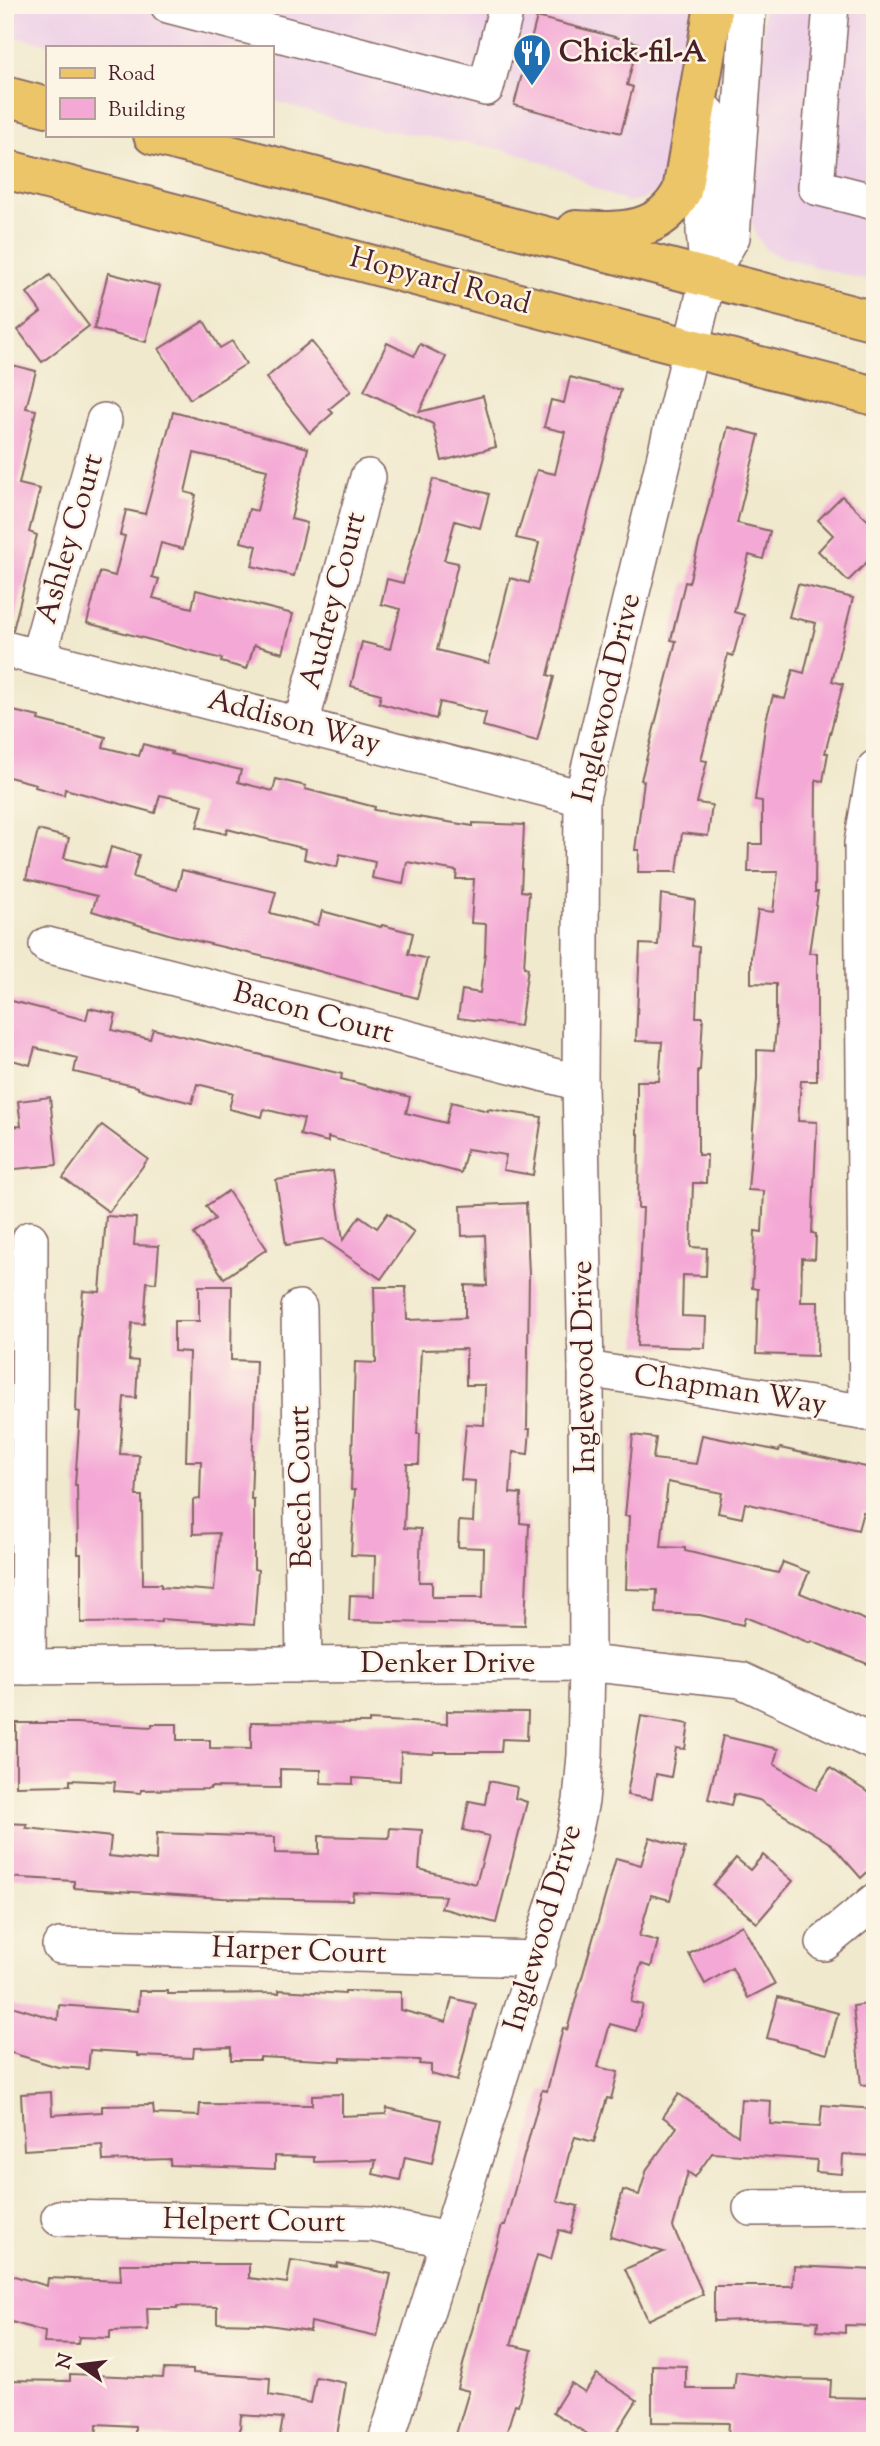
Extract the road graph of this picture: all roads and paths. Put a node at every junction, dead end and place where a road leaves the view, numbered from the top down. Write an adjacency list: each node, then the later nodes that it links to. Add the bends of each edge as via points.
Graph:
1 (168, 5): 2 (street, via 486,88)
2 (507, 5)
3 (831, 5): 9 (street, via 816,187)
4 (725, 9): 10 (main road, via 682,191 671,210 642,228 628,230); 11 (street, Inglewood Drive, via 748,10 732,237)
5 (5, 96): 6 (main road)
6 (46, 107)
7 (157, 136): 10 (main road)
8 (5, 169): 13 (main road, Hopyard Road)
9 (875, 202)
10 (506, 226): 11 (main road)
11 (708, 278): 12 (main road); 13 (street, Inglewood Drive)
12 (875, 321)
13 (691, 348): 14 (main road, Hopyard Road); 20 (street, Inglewood Drive)
14 (875, 396)
15 (104, 421): 17 (street, Ashley Court)
16 (368, 477): 18 (street, Audrey Court)
17 (22, 653): 18 (street, Addison Way)
18 (301, 724): 20 (street, Addison Way)
19 (875, 768): 26 (street, via 862,843)
20 (582, 798): 22 (street, Inglewood Drive)
21 (47, 944): 22 (street, Bacon Court)
22 (580, 1083): 25 (street, Inglewood Drive)
23 (30, 1239): 29 (street)
24 (299, 1308): 28 (street, Beech Court)
25 (586, 1369): 26 (street, Chapman Way); 27 (street, Inglewood Drive)
26 (871, 1414)
27 (587, 1663): 28 (street, Denker Drive); 30 (street, Denker Drive, via 741,1680); 34 (street, Inglewood Drive, via 581,1801)
28 (304, 1665): 29 (street, Denker Drive)
29 (17, 1667)
30 (875, 1744)
31 (875, 1901): 32 (street)
32 (824, 1943)
33 (60, 1945): 34 (street, Harper Court)
34 (538, 1959): 38 (street, Inglewood Drive)
35 (875, 2207): 36 (street)
36 (751, 2208)
37 (59, 2218): 38 (street, Helpert Court, via 372,2224)
38 (448, 2241): 39 (street, Inglewood Drive)
39 (387, 2441)

